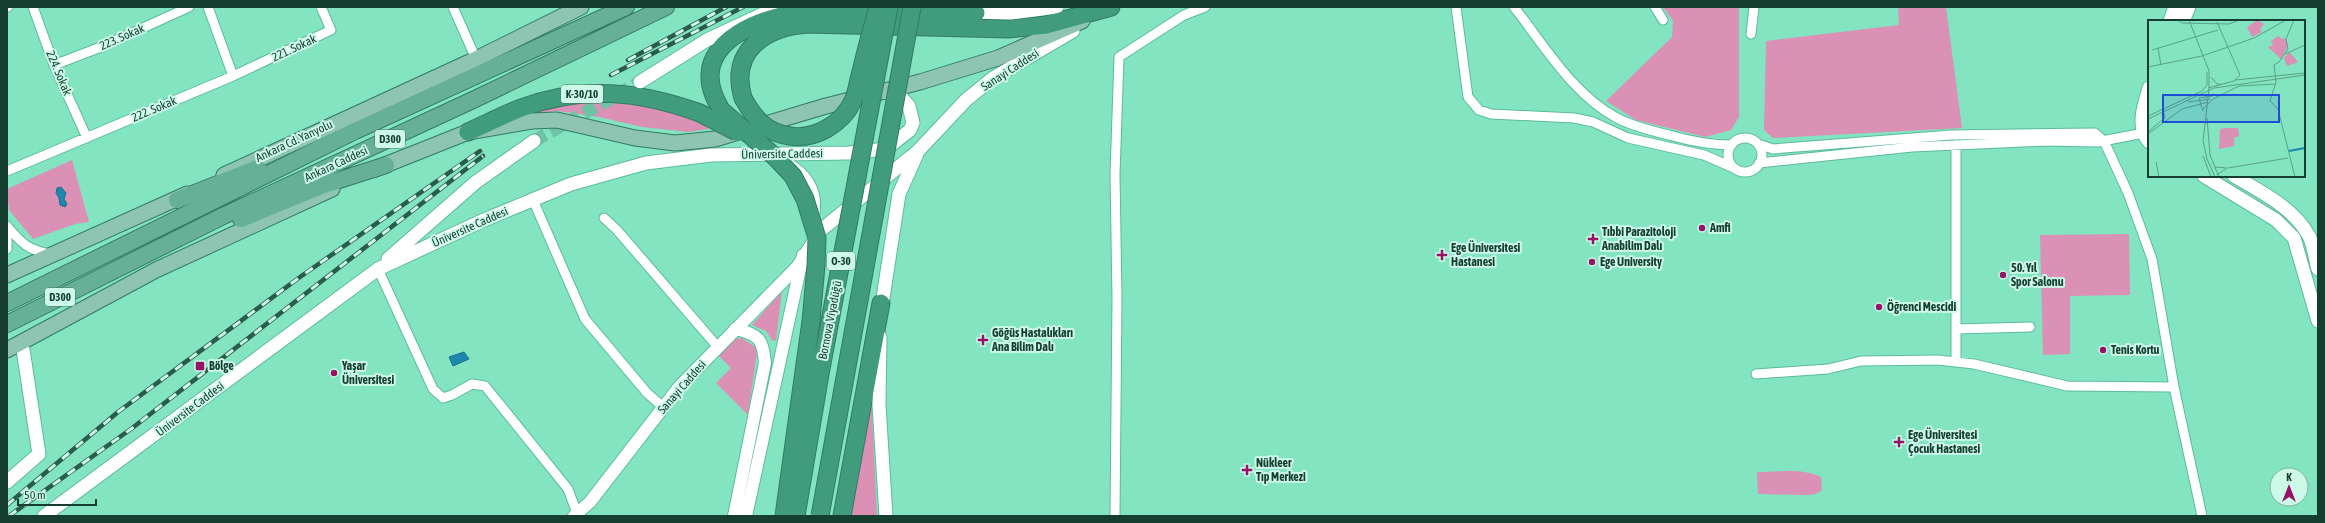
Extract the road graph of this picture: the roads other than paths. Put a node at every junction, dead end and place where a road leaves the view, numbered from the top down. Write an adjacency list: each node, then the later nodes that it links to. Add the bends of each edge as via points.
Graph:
1 (33, 7): 30 (street, 224. Sokak)
2 (189, 7): 30 (street, 223. Sokak, via 101,47)
3 (208, 7): 31 (street)
4 (321, 7): 31 (street, 221. Sokak, via 331,30)
5 (453, 7): 29 (street)
6 (581, 7): 29 (main road, Ankara Cd. Yanyolu)
7 (612, 7): 28 (highway)
8 (626, 7): 28 (highway, Ankara Caddesi / D300)
9 (666, 7): 62 (highway, Ankara Caddesi / D300)
10 (878, 7): 14 (highway, bridge, via 853,101 832,126 816,134 796,137 782,135 752,115 744,98 742,64 756,42 770,31 789,25 808,24 1009,29 1046,26)
11 (889, 7): 86 (highway, Bornova Viyadüğü / O-30, bridge)
12 (912, 7): 23 (main road); 87 (highway, O-30, bridge)
13 (1057, 7): 23 (main road, via 1011,13)
14 (1113, 7): 34 (main road, via 998,58); 45 (main road, Sanayi Caddesi, via 993,78 966,100)
15 (1205, 7): 90 (street, via 1184,15 1119,57 1115,174)
16 (1456, 7): 48 (street, via 1468,97 1479,110 1491,114 1574,118 1593,122 1628,138 1704,155)
17 (1514, 7): 43 (street, via 1565,72 1591,100 1617,118 1695,142)
18 (1655, 7): 24 (street)
19 (1754, 7): 27 (street)
20 (2175, 7): 25 (main road)
21 (2188, 7): 26 (main road)
22 (783, 10): 23 (highway); 32 (main road, via 707,40); 44 (highway, O-30, bridge, via 729,39 714,58 710,79 712,92 721,110)
23 (976, 14)
24 (1663, 20)
25 (2170, 20)
26 (2183, 20)
27 (1752, 34)
28 (548, 43): 35 (highway, Ankara Caddesi / D300)
29 (476, 59): 52 (main road, Ankara Cd. Yanyolu, via 254,160)
30 (54, 65): 38 (street, 224. Sokak)
31 (233, 76): 38 (street, 222. Sokak)
32 (640, 82)
33 (2148, 91): 37 (main road, via 2142,111)
34 (880, 92): 36 (main road, via 715,139 675,143 635,138 557,120 532,121); 44 (main road, Üniversite Caddesi, via 902,98 912,114 913,123 910,130 891,145 877,150 849,153)
35 (355, 131): 52 (highway); 65 (highway, Ankara Caddesi / D300)
36 (468, 132): 44 (highway, K-30/10, bridge, via 521,108 572,94 614,92 666,101 700,113); 47 (main road)
37 (2147, 134): 40 (street)
38 (86, 138): 49 (street, 222. Sokak)
39 (534, 141): 60 (main road, via 476,182)
40 (2104, 141): 41 (street, via 2095,133 2055,133 1951,136 1773,149); 42 (street); 78 (street, via 2128,193 2152,260)
41 (1758, 144): 43 (street, via 1744,138); 46 (street, via 1761,151)
42 (1956, 144): 46 (street); 72 (street)
43 (1731, 145): 48 (street, via 1729,159)
44 (755, 149): 53 (main road, Üniversite Caddesi, via 646,163 590,178); 59 (street, via 790,165 811,187 815,207 810,234); 85 (highway, O-30, bridge, via 782,163 793,176 805,198 817,238 811,321)
45 (918, 151): 59 (main road, via 821,230); 66 (main road, via 899,194)
46 (1759, 163): 48 (street, via 1748,171)
47 (386, 165): 62 (highway, via 321,186 162,254); 73 (main road, via 156,270)
48 (1734, 168)
49 (7, 171)
50 (2206, 177): 67 (main road, via 2276,220 2294,238)
51 (2236, 177): 61 (main road, via 2299,221 2310,238)
52 (177, 200): 58 (main road, Ankara Cd. Yanyolu)
53 (533, 200): 60 (main road, Üniversite Caddesi); 79 (street, via 584,319 647,393)
54 (604, 218): 74 (street)
55 (7, 226): 58 (street, via 32,251)
56 (7, 237): 57 (street)
57 (7, 249)
58 (50, 254): 63 (main road, Ankara Cd. Yanyolu)
59 (799, 265): 71 (street, Sanayi Caddesi); 84 (street)
60 (378, 268): 81 (street, via 433,389 443,398 472,384 485,386 568,489); 82 (main road, Üniversite Caddesi)
61 (2318, 269)
62 (114, 270): 64 (highway, Ankara Caddesi / D300)
63 (7, 275)
64 (56, 300): 68 (highway, Ankara Caddesi / D300); 70 (highway)
65 (7, 303)
66 (881, 303): 88 (highway); 89 (main road, via 879,405)
67 (2318, 321)
68 (7, 324)
69 (2030, 327): 72 (street)
70 (7, 329)
71 (735, 329): 74 (street, Sanayi Caddesi); 83 (street, via 752,333 761,342 765,363)
72 (1956, 329): 76 (street)
73 (22, 343): 75 (main road); 80 (main road, via 39,454)
74 (718, 346): 79 (street, Sanayi Caddesi)
75 (7, 350)
76 (1956, 362): 77 (street, via 1861,361 1828,370); 78 (street, via 2017,373 2067,386)
77 (1756, 374)
78 (2174, 387): 91 (street)
79 (663, 407): 81 (street, Sanayi Caddesi, via 590,502)
80 (7, 482)
81 (576, 515)
82 (44, 516)
83 (734, 516)
84 (746, 516)
85 (784, 516)
86 (796, 516)
87 (820, 516)
88 (842, 516)
89 (886, 516)
90 (1115, 516)
91 (2202, 516)

